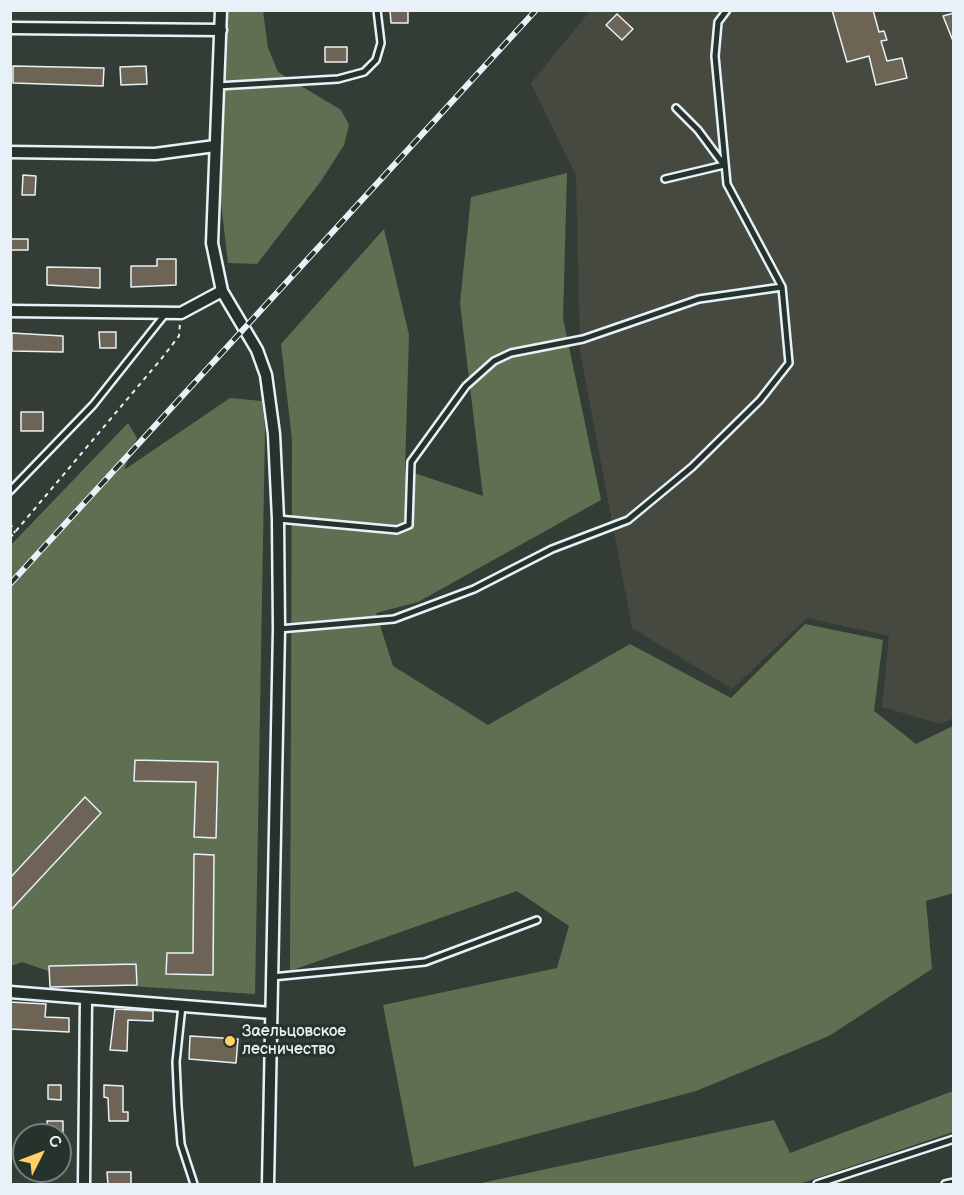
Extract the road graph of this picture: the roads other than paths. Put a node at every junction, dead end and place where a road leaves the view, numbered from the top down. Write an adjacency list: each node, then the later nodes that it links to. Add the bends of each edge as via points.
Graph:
1 (221, 10): 5 (street)
2 (377, 10): 6 (lane, via 381,43 376,60 364,72 338,79)
3 (727, 10): 10 (lane, via 718,22 715,56)
4 (10, 28): 5 (street)
5 (221, 30): 6 (street)
6 (217, 86): 8 (street)
7 (676, 108): 10 (lane)
8 (215, 146): 9 (street, via 155,154); 13 (street, via 212,243)
9 (10, 152)
10 (724, 165): 11 (lane); 12 (lane, via 727,184)
11 (665, 179)
12 (782, 287): 17 (lane, via 699,299 583,339 512,353 494,361 466,386 411,462 409,525 397,530); 18 (lane, via 789,363 760,400 692,467 628,520 552,549 474,589 394,619)
13 (222, 291): 15 (street, via 181,313); 17 (street, via 257,350 266,375 274,434)
14 (10, 311): 15 (street)
15 (166, 313): 16 (lane, via 93,405)
16 (10, 491)
17 (278, 519): 18 (street)
18 (279, 629): 20 (street)
19 (537, 920): 20 (lane, via 425,962)
20 (272, 977): 24 (street)
21 (10, 992): 22 (street)
22 (87, 999): 23 (street); 27 (street)
23 (182, 1006): 24 (street); 28 (lane, via 176,1062 178,1106 181,1144)
24 (271, 1013): 29 (street)
25 (954, 1138): 30 (lane)
26 (954, 1182): 31 (lane)
27 (84, 1185)
28 (194, 1185)
29 (268, 1185)
30 (816, 1185)
31 (945, 1185)

